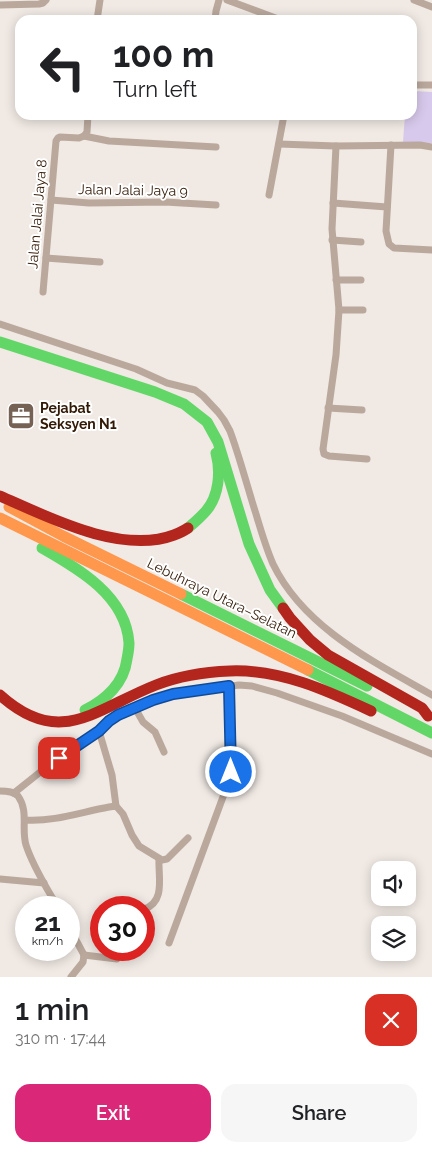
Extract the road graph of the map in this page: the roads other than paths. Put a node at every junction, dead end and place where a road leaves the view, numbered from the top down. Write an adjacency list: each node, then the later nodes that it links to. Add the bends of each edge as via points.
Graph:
1 (100, 0): 8 (street)
2 (219, 0): 9 (street)
3 (227, 0): 10 (street)
4 (414, 0): 7 (street)
5 (43, 2): 6 (street)
6 (0, 5)
7 (432, 7)
8 (98, 15)
9 (216, 15)
10 (268, 15)
11 (417, 84): 12 (street)
12 (432, 85)
13 (88, 120): 15 (street)
14 (283, 120): 16 (street)
15 (84, 136): 19 (street, via 109,141); 22 (street, Jalan Jalai Jaya 8, via 58,138)
16 (279, 144): 18 (street); 21 (street)
17 (391, 145): 18 (street); 20 (street); 25 (street)
18 (336, 146): 23 (street)
19 (216, 147)
20 (432, 147)
21 (269, 195)
22 (51, 200): 24 (street, Jalan Jalai Jaya 9); 29 (street, Jalan Jalai Jaya 8)
23 (333, 203): 25 (street); 26 (street)
24 (216, 205)
25 (387, 207): 28 (street, via 386,230 391,246)
26 (332, 240): 27 (street); 31 (street)
27 (361, 242)
28 (432, 250)
29 (46, 258): 30 (street); 33 (street, Jalan Jalai Jaya 8)
30 (100, 262)
31 (336, 280): 32 (street); 34 (street)
32 (361, 280)
33 (43, 292)
34 (340, 310): 35 (street); 39 (street)
35 (363, 310)
36 (0, 324): 49 (street, via 136,369 167,383 195,390 203,396 222,416 230,431 269,554 284,584 328,631)
37 (0, 342): 51 (highway, via 169,397 207,422 227,467 259,568 290,618 328,655 422,708)
38 (0, 350): 42 (highway, via 175,406 204,429 217,456 218,469 214,498 200,519 182,533 155,540 130,541 81,530)
39 (328, 408): 40 (street); 41 (street, via 324,454)
40 (362, 410)
41 (366, 459)
42 (0, 496)
43 (0, 503): 51 (highway, Lebuhraya Utara–Selatan)
44 (0, 518): 52 (highway, Lebuhraya Utara–Selatan)
45 (0, 526): 47 (highway, via 56,556 102,587 118,607 129,646 124,673 116,687 102,701 80,712 70,715 39,713 10,698)
46 (229, 686): 50 (street, via 173,694); 56 (street, via 248,686 277,693); 67 (street, via 230,778)
47 (0, 687)
48 (0, 695): 52 (highway, via 26,715 44,721 66,722 92,715 160,684 188,676 251,671 289,678 398,722)
49 (432, 695)
50 (135, 708): 53 (street, via 109,721); 55 (street, via 142,722 155,732)
51 (430, 717)
52 (414, 724): 54 (highway, Lebuhraya Utara–Selatan)
53 (99, 731): 58 (street); 59 (street, via 112,775)
54 (432, 733)
55 (164, 752)
56 (432, 754)
57 (0, 791): 58 (street)
58 (14, 793): 60 (street, via 21,802)
59 (116, 806): 60 (street, via 52,819); 62 (street, via 138,846)
60 (25, 820): 64 (street, via 25,842)
61 (188, 838): 62 (street, via 167,859)
62 (159, 859): 66 (street, via 160,887)
63 (0, 879): 64 (street)
64 (44, 883): 65 (street)
65 (51, 896)
66 (155, 901)
67 (169, 943)
68 (80, 948): 69 (street)
69 (84, 955): 70 (street); 71 (street, via 83,962)
70 (90, 956)
71 (71, 977)

